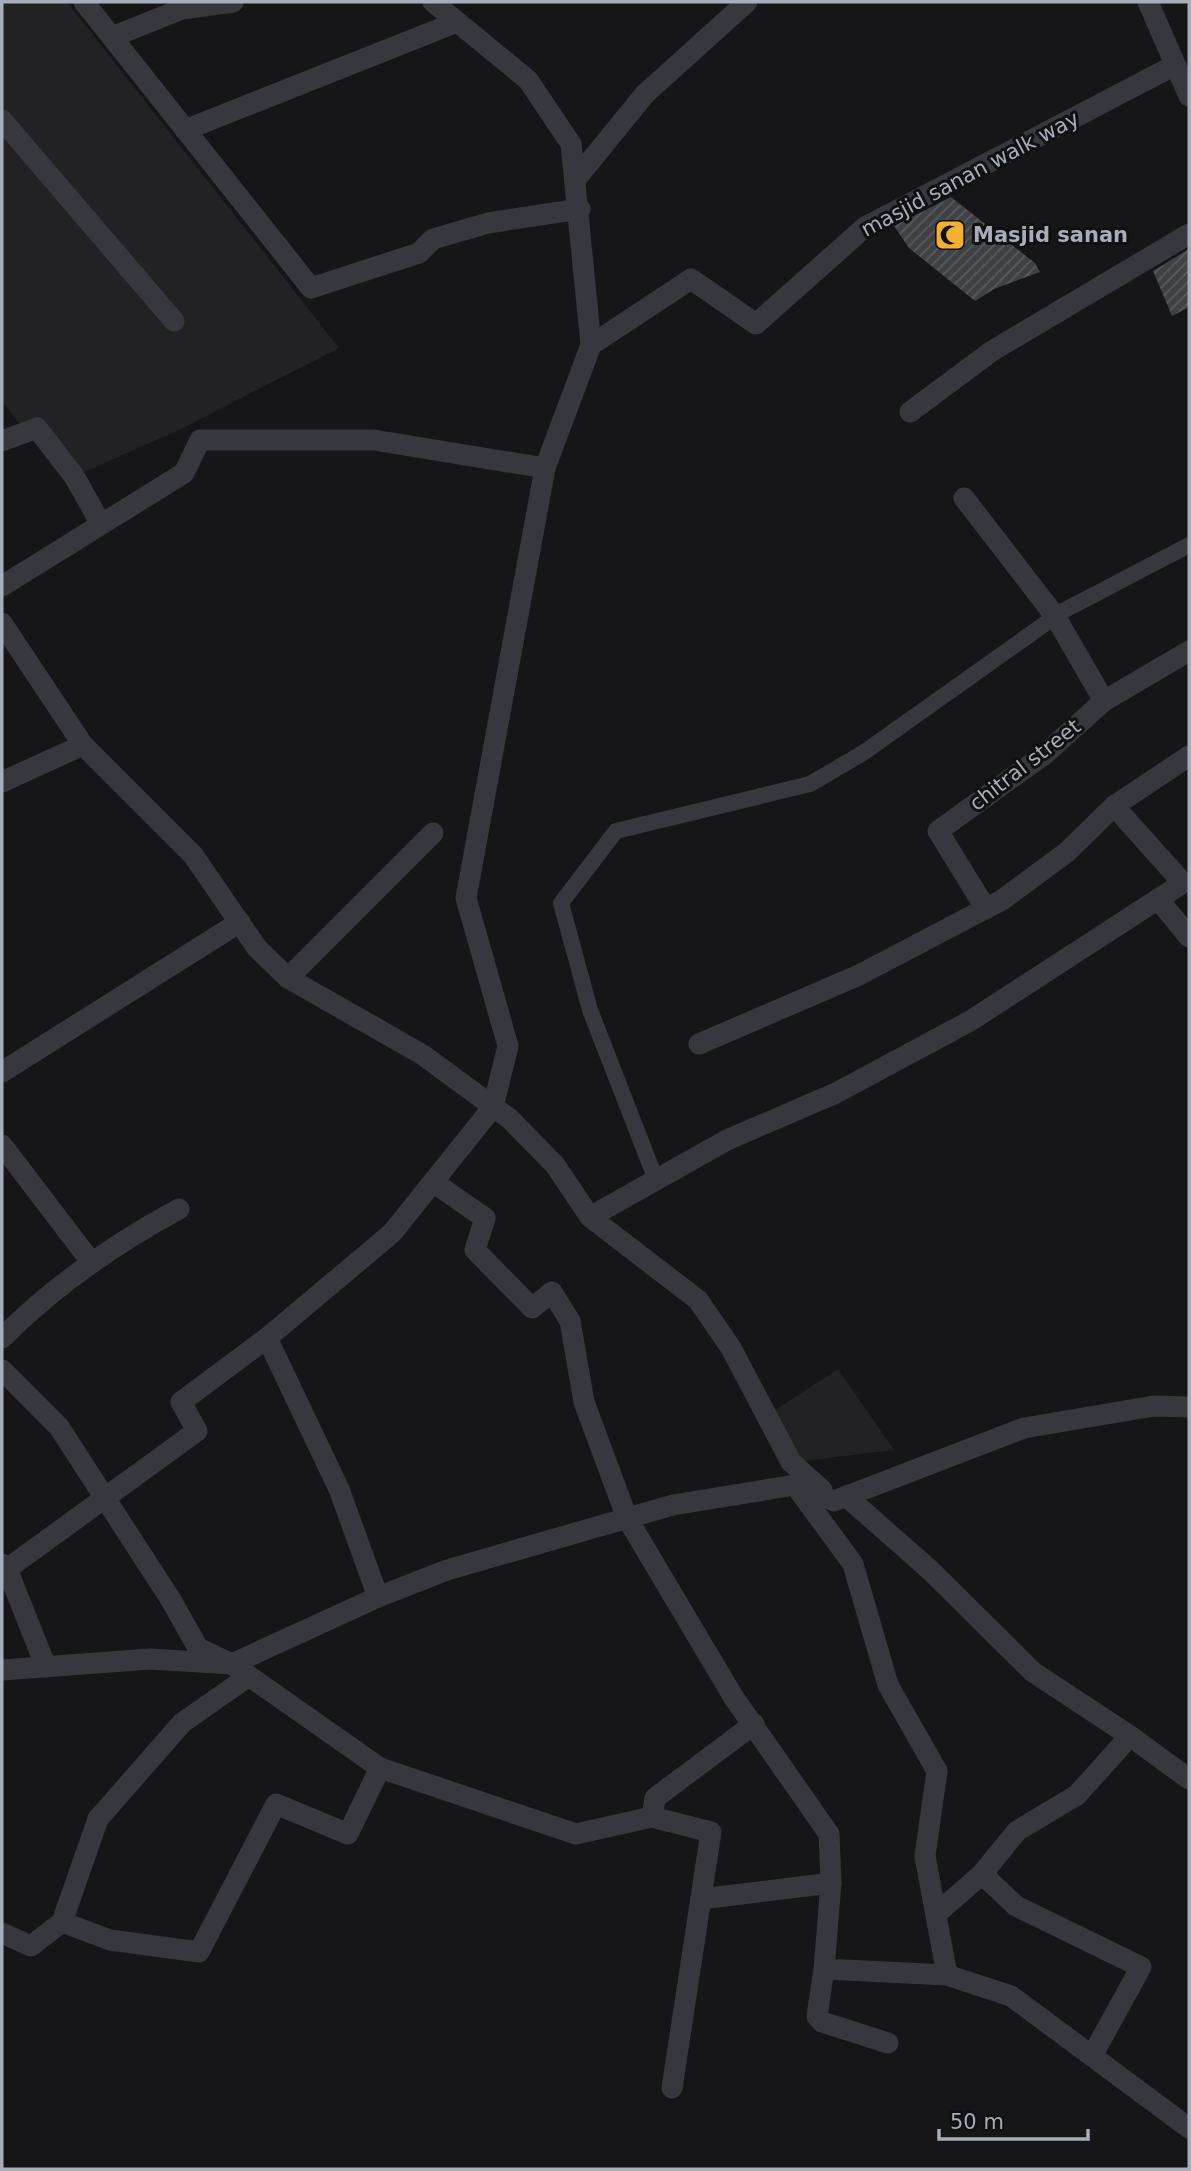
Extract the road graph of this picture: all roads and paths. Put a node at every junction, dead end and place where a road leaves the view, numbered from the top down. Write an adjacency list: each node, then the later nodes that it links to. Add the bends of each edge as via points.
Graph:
1 (83, 2): 7 (street)
2 (233, 2): 7 (street, via 182,9)
3 (433, 2): 6 (street)
4 (747, 2): 12 (street, via 645,94)
5 (1148, 2): 8 (street)
6 (457, 22): 11 (street); 12 (street, via 527,80 571,144)
7 (111, 37): 11 (street)
8 (1175, 65): 9 (street); 16 (street, masjid sanan walk way, via 865,227 756,324 691,279)
9 (1189, 96)
10 (2, 120): 15 (street)
11 (185, 130): 13 (street, via 311,288 419,253 433,239 488,223)
12 (575, 180): 13 (street)
13 (580, 209): 16 (street)
14 (1189, 234): 17 (street, via 992,351)
15 (174, 321)
16 (591, 345): 19 (street)
17 (910, 412)
18 (2, 441): 21 (street, via 37,428 74,476)
19 (545, 468): 21 (street, via 374,440 200,440 184,473); 40 (street, via 466,898 508,1046)
20 (964, 498): 24 (street)
21 (101, 524): 23 (street)
22 (1189, 545): 24 (street)
23 (2, 586)
24 (1055, 616): 27 (street); 42 (street, via 863,753 810,784 616,831 561,903 590,1010)
25 (2, 622): 28 (street)
26 (1189, 651): 27 (street, chitral street)
27 (1104, 701): 34 (street, chitral street, via 1045,754 938,831)
28 (83, 745): 30 (street); 35 (street, via 193,855)
29 (1189, 756): 31 (street)
30 (2, 782)
31 (1114, 806): 33 (street, via 1183,883); 34 (street, via 1067,852)
32 (433, 833): 37 (street)
33 (1158, 899): 36 (street); 42 (street, via 970,1021 836,1093 727,1140)
34 (986, 909): 38 (street, via 859,975)
35 (240, 922): 37 (street, via 257,948); 39 (street)
36 (1189, 937)
37 (288, 978): 40 (street, via 423,1055)
38 (699, 1044)
39 (2, 1072)
40 (493, 1107): 43 (street); 45 (street, via 555,1165)
41 (2, 1145): 46 (street)
42 (656, 1180): 45 (street)
43 (433, 1182): 48 (street, via 392,1233); 54 (street, via 485,1219 475,1250 532,1308 552,1292 570,1321 584,1402)
44 (179, 1209): 46 (street)
45 (590, 1217): 52 (street, via 698,1300 731,1348 791,1462)
46 (92, 1263): 47 (street, via 41,1299)
47 (2, 1338)
48 (267, 1338): 53 (street, via 181,1402 197,1432); 56 (street, via 339,1489)
49 (2, 1370): 53 (street, via 59,1427)
50 (1189, 1407): 52 (street, via 1154,1406 1024,1428)
51 (795, 1485): 52 (street); 54 (street, via 673,1505); 68 (street, via 853,1564 888,1685 937,1771 925,1856)
52 (840, 1499): 61 (street, via 930,1570 1033,1672)
53 (106, 1500): 55 (street); 59 (street, via 198,1648)
54 (627, 1518): 56 (street, via 447,1570); 60 (street)
55 (4, 1567): 57 (street)
56 (378, 1597): 59 (street)
57 (46, 1667): 58 (street); 59 (street, via 150,1659)
58 (2, 1670)
59 (240, 1670): 62 (street); 69 (street, via 182,1723 98,1819)
60 (754, 1724): 64 (street, via 655,1798); 66 (street, via 829,1834)
61 (1130, 1737): 63 (street); 65 (street, via 1077,1795 1017,1831)
62 (380, 1768): 64 (street, via 576,1834); 69 (street, via 348,1834 276,1804 198,1952 110,1940)
63 (1189, 1779)
64 (652, 1817): 67 (street, via 711,1832)
65 (982, 1874): 68 (street); 74 (street, via 1016,1906 1141,1967)
66 (831, 1883): 67 (street); 71 (street)
67 (701, 1899): 75 (street)
68 (936, 1914): 72 (street)
69 (62, 1923): 70 (street, via 32,1946)
70 (2, 1933)
71 (824, 1969): 72 (street); 73 (street, via 817,2016 822,2022)
72 (947, 1975): 74 (street, via 1011,1996)
73 (887, 2043)
74 (1092, 2056): 76 (street)
75 (672, 2088)
76 (1189, 2128)

